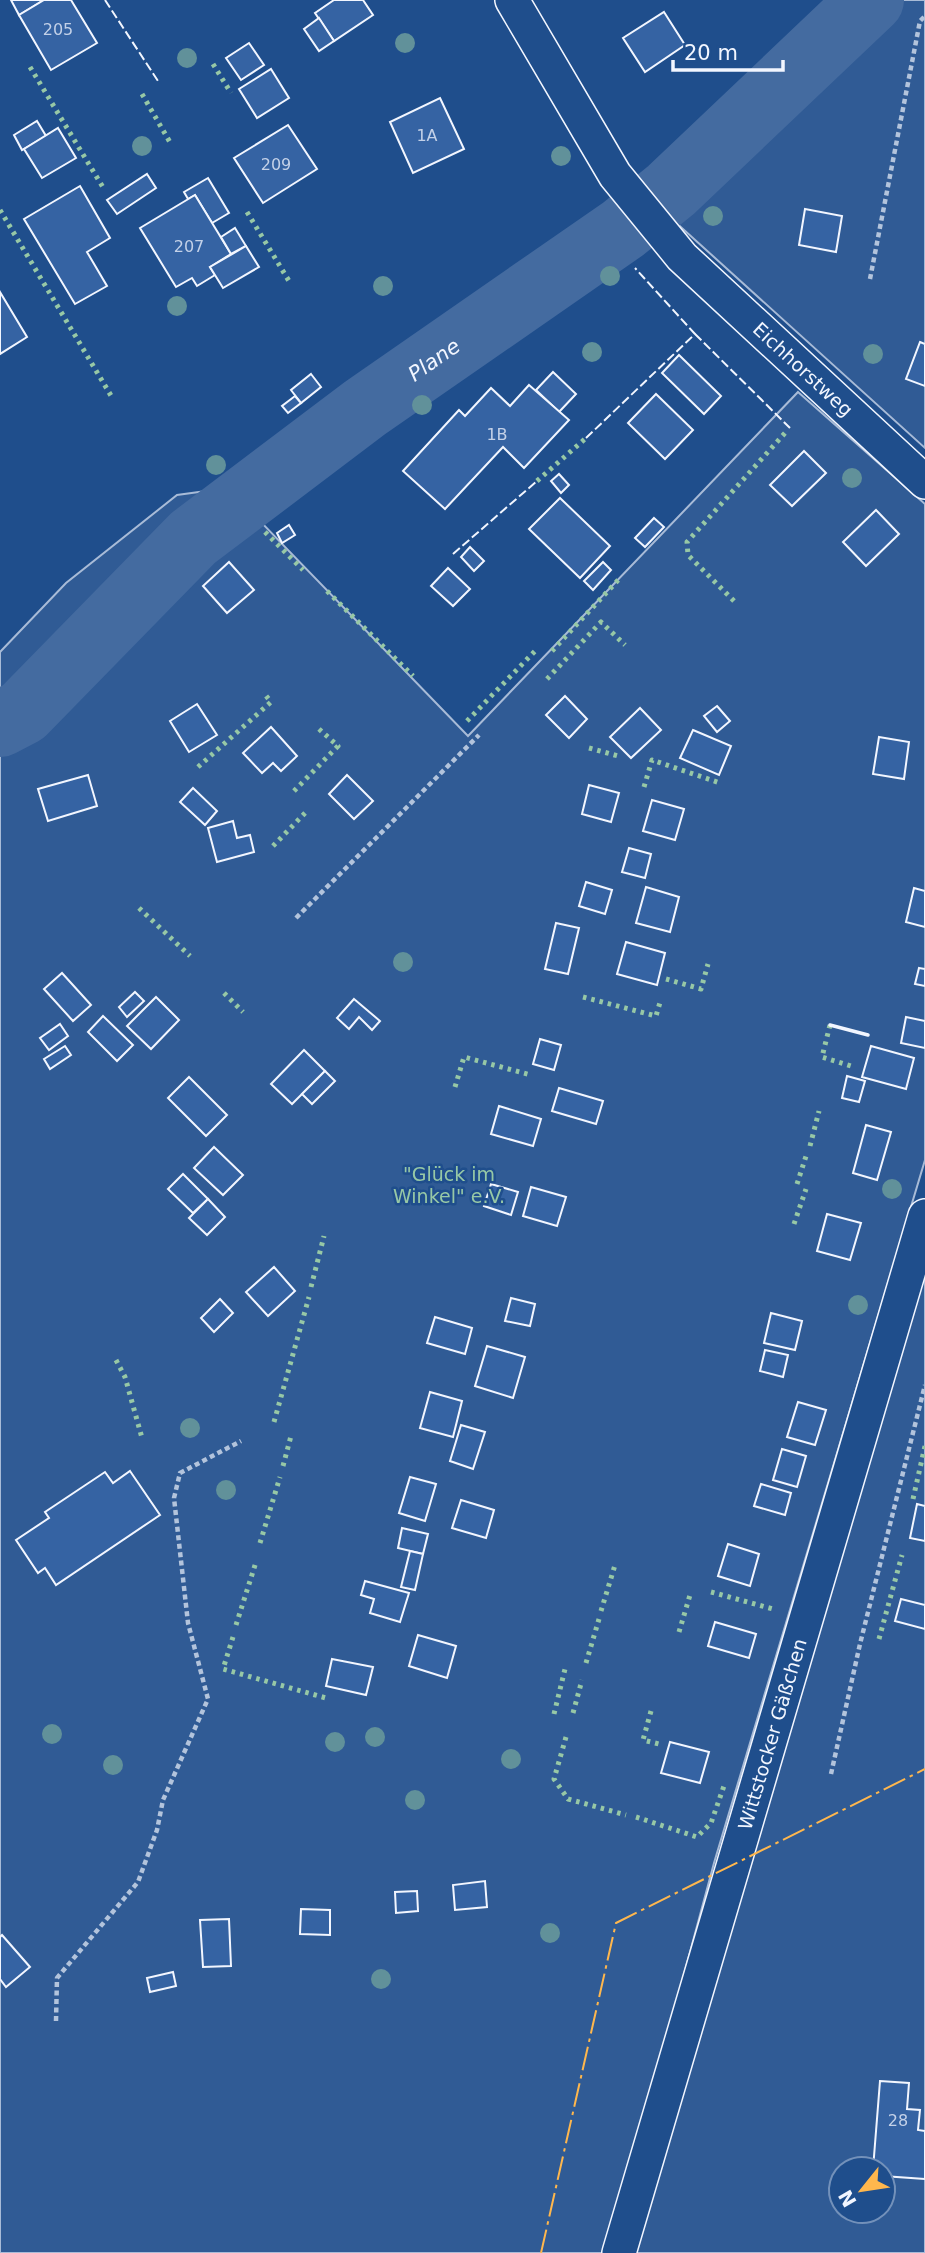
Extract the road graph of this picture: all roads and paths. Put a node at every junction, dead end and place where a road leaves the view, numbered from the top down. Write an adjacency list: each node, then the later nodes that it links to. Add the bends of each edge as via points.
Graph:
1 (512, 0): 4 (street, Eichhorstweg, via 615,176 682,257)
2 (925, 16): 3 (path, via 920,21)
3 (870, 279)
4 (925, 482)
5 (479, 735): 6 (path)
6 (296, 918)
7 (925, 1216): 12 (street, Wittstocker Gäßchen)
8 (925, 1385): 10 (path)
9 (240, 1441): 11 (path, via 180,1473 174,1498 188,1623 208,1699 163,1800 138,1882 57,1978)
10 (831, 1774)
11 (56, 2021)
12 (620, 2253)

